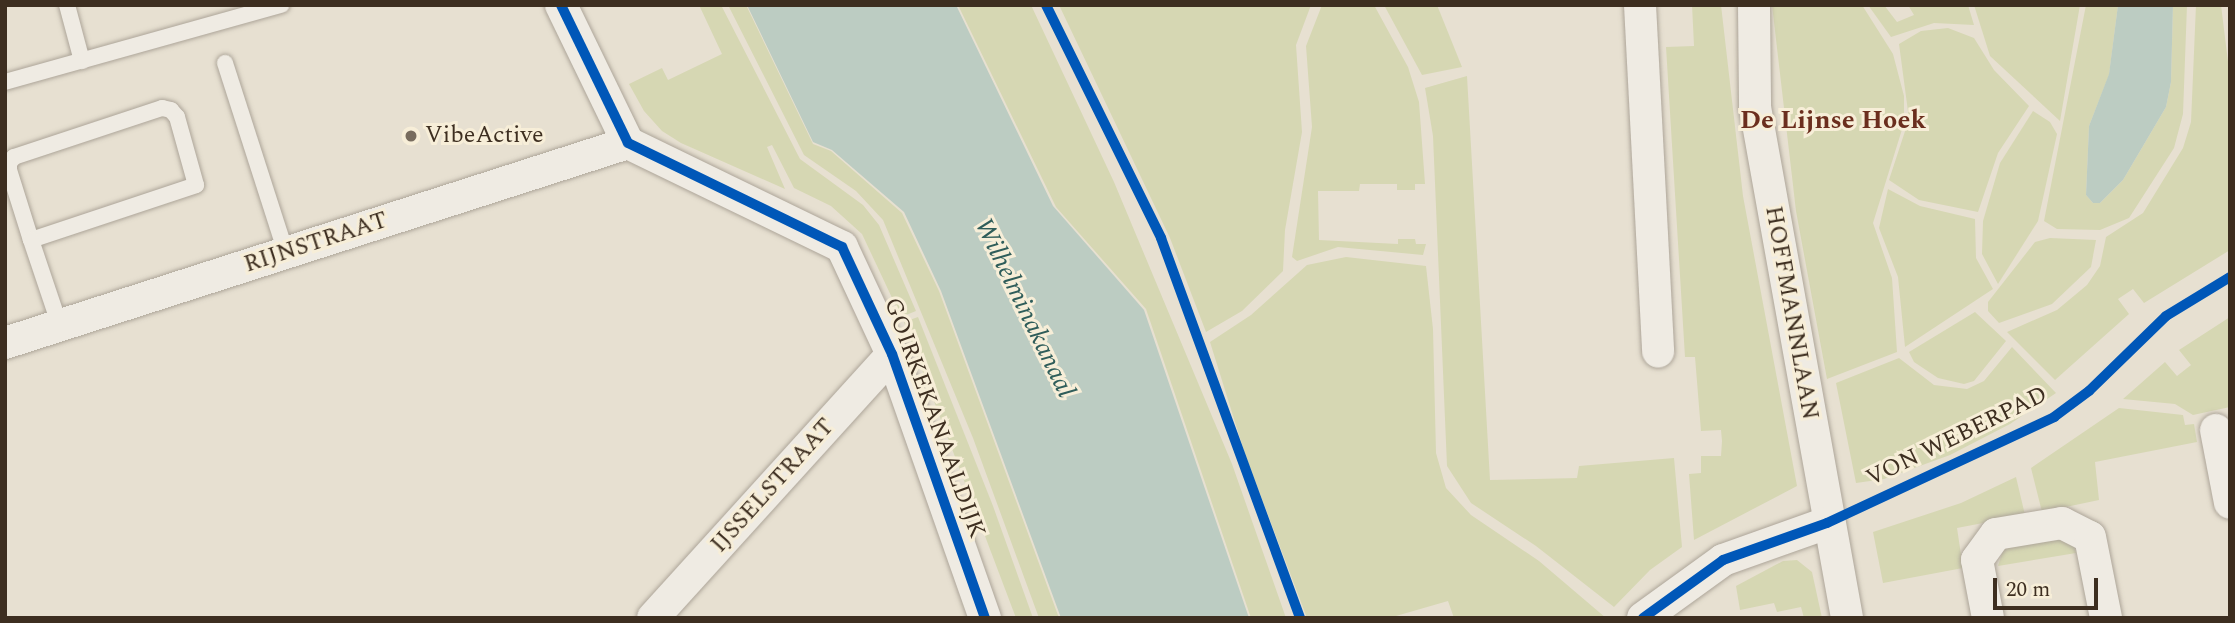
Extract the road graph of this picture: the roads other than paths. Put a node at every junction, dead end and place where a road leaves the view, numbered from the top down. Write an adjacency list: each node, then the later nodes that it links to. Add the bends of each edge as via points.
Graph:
1 (67, 5): 6 (lane)
2 (281, 5): 6 (lane)
3 (561, 5): 9 (street)
4 (1640, 5): 14 (street)
5 (1754, 5): 18 (street, HOFFMANNLAAN, via 1755,107)
6 (82, 61): 8 (lane)
7 (225, 63): 11 (lane)
8 (5, 82)
9 (628, 143): 11 (street, RIJNSTRAAT); 15 (street, GOIRKEKANAALDIJK, via 842,247)
10 (31, 240): 10 (lane, via 9,170 14,157 162,108 177,117 196,185); 12 (lane)
11 (286, 253): 12 (street, RIJNSTRAAT)
12 (60, 326): 13 (street, RIJNSTRAAT)
13 (5, 344)
14 (1658, 352)
15 (892, 354): 19 (street, IJSSELSTRAAT); 20 (street, GOIRKEKANAALDIJK)
16 (2216, 430): 17 (street)
17 (2230, 503)
18 (1827, 523): 21 (street, via 1723,560); 22 (street, HOFFMANNLAAN)
19 (653, 618)
20 (985, 618)
21 (1643, 618)
22 (1847, 618)
23 (1988, 618): 24 (street, via 1977,560 1996,534 2062,523 2090,537)
24 (2106, 618)

